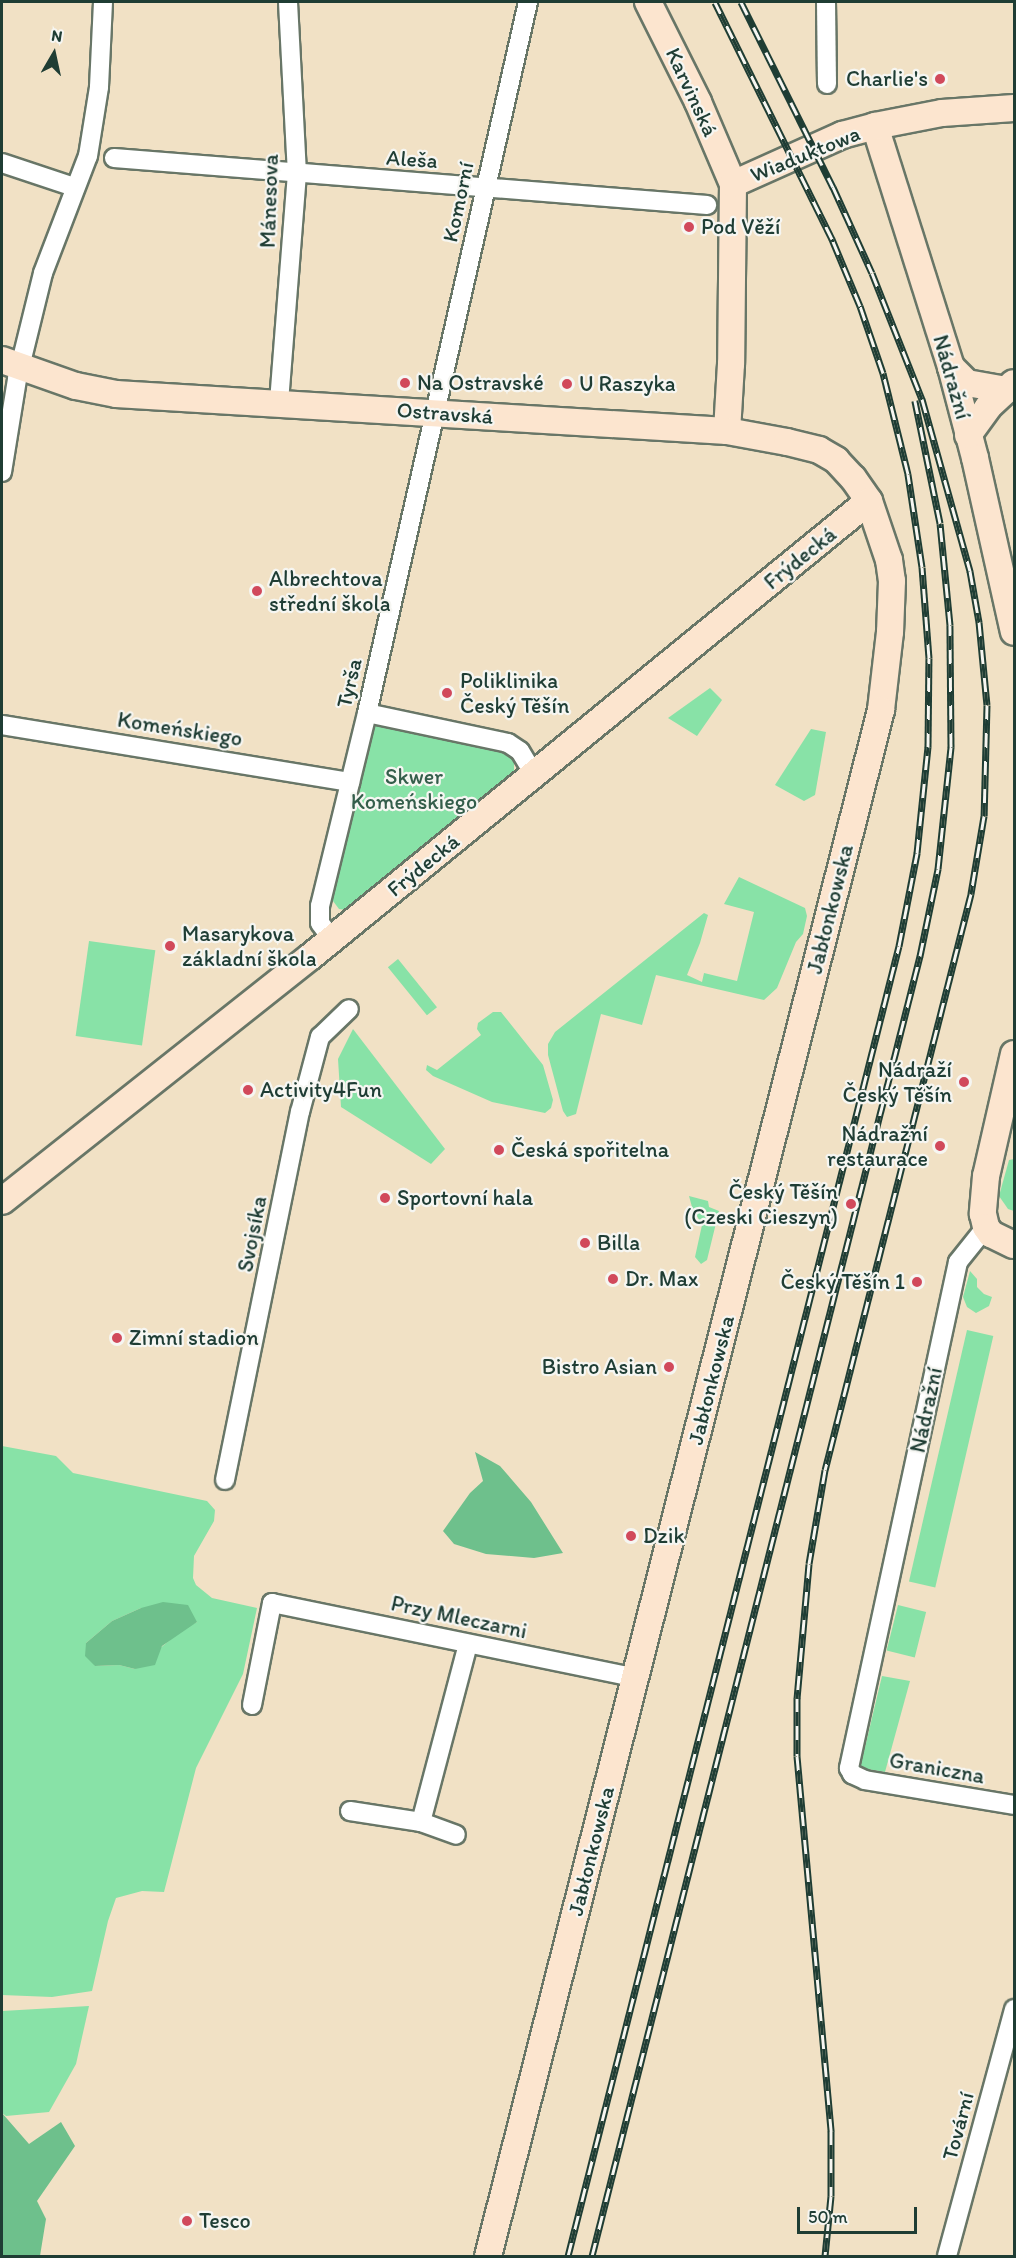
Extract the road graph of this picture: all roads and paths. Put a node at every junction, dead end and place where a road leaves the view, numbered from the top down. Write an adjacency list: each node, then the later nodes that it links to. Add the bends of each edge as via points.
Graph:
1 (103, 2): 13 (street, via 98,96 88,156)
2 (288, 2): 11 (street, Mánesova)
3 (528, 2): 14 (street, Komorní)
4 (648, 2): 12 (main road, Karvinská)
5 (826, 2): 6 (street)
6 (827, 84)
7 (1014, 108): 8 (main road, Wiaduktowa, via 942,113)
8 (875, 126): 12 (main road, Wiaduktowa, via 842,135); 17 (main road, Nádražní)
9 (114, 159): 11 (street, Aleša)
10 (2, 163): 13 (street)
11 (297, 174): 14 (street, Aleša); 19 (street, Mánesova)
12 (733, 184): 21 (main road, Wiaduktowa)
13 (74, 187): 16 (street)
14 (485, 189): 15 (street, Aleša); 20 (street, Komorní)
15 (707, 205)
16 (10, 363): 19 (main road, Ostravská, via 76,386 116,394); 23 (street)
17 (951, 367): 18 (main road, via 967,383); 22 (main road, Nádražní)
18 (1010, 387): 22 (main road, via 976,421)
19 (279, 402): 20 (main road, Ostravská)
20 (434, 424): 21 (main road, Ostravská); 26 (street, Tyrša)
21 (727, 431): 24 (main road, Ostravská, via 819,450 836,460)
22 (968, 435): 25 (main road, Nádražní)
23 (2, 472)
24 (869, 501): 28 (main road, Frýdecká); 38 (main road, Jabłonkowska, via 892,581 881,710)
25 (1014, 632)
26 (367, 713): 28 (street, via 508,743 520,751); 29 (street, Tyrša)
27 (2, 725): 29 (street, Komeńskiego)
28 (534, 774): 30 (main road, Frýdecká)
29 (350, 782): 30 (street, Tyrša, via 320,906 320,923)
30 (332, 939): 33 (main road, Frýdecká)
31 (349, 1009): 36 (street, Svojsíka, via 320,1037 300,1112)
32 (1014, 1054): 34 (main road, via 986,1176)
33 (2, 1202)
34 (986, 1227): 35 (main road, via 999,1239); 40 (street, Nádražní, via 964,1252 956,1272 850,1759)
35 (1014, 1245)
36 (225, 1480)
37 (468, 1644): 38 (street, Przy Mleczarni); 39 (street, Przy Mleczarni, via 272,1603); 43 (street)
38 (637, 1678): 46 (main road, Jabłonkowska)
39 (252, 1705)
40 (852, 1774): 41 (street, Graniczna, via 866,1780)
41 (1014, 1805)
42 (350, 1811): 43 (street)
43 (421, 1822): 44 (street)
44 (456, 1835)
45 (1014, 2017): 47 (street, Tovární)
46 (488, 2256)
47 (947, 2256)

